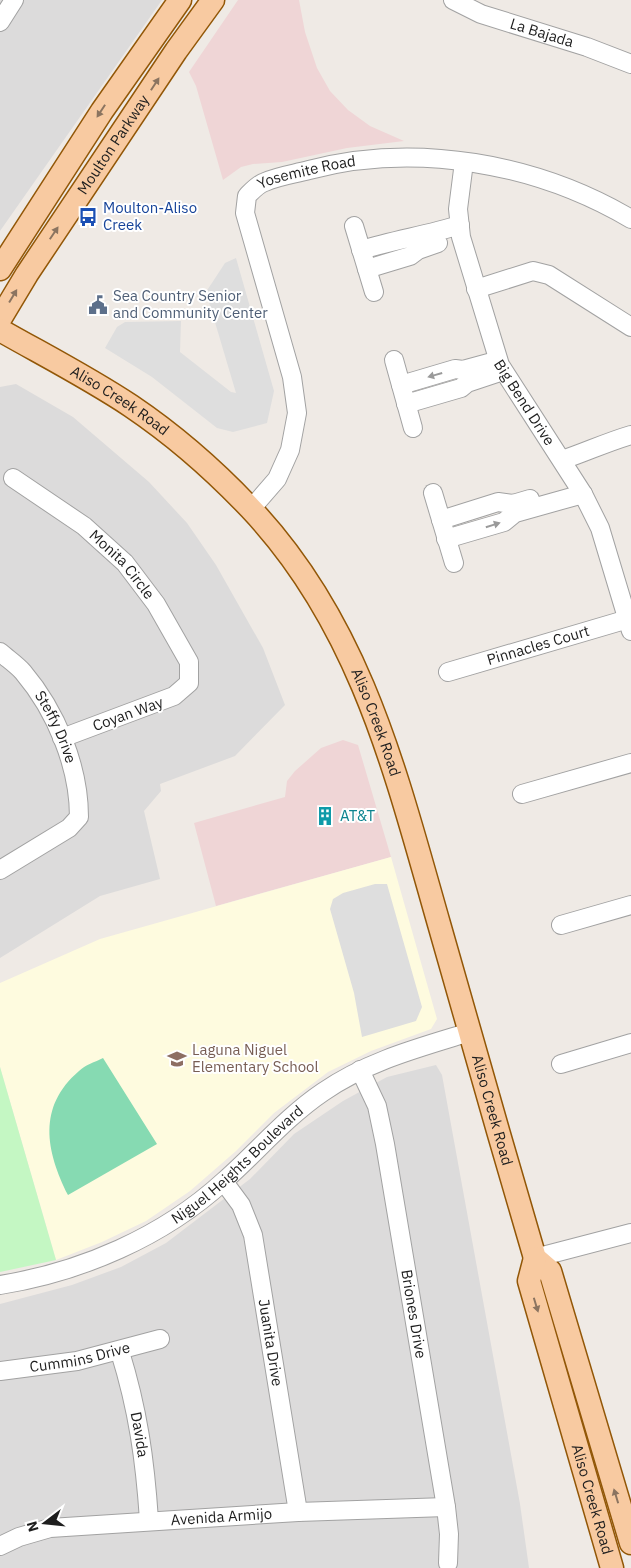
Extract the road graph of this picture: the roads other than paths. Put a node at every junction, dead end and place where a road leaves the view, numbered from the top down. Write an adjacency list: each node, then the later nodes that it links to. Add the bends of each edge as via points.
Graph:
1 (14, 0): 6 (street)
2 (180, 0): 15 (main road, Moulton Parkway, one-way to 15, via 102,111)
3 (194, 0): 7 (main road, via 175,28)
4 (213, 0): 7 (main road, Moulton Parkway)
5 (453, 0): 8 (street, La Bajada, via 481,14)
6 (0, 22)
7 (176, 51): 19 (main road, Moulton Parkway, one-way to 7)
8 (631, 64)
9 (464, 162): 10 (street, Yosemite Road, via 528,174 568,188); 12 (street, Big Bend Drive, via 458,209); 34 (street, Yosemite Road, via 415,158 326,166 263,182 247,196 245,214 292,377 297,413 290,450 276,478)
10 (631, 219)
11 (354, 226): 14 (street)
12 (460, 231): 13 (street); 17 (street, Big Bend Drive)
13 (416, 244): 14 (street, via 404,237); 16 (street, via 410,256)
14 (361, 250): 16 (street)
15 (0, 269)
16 (366, 269): 18 (street)
17 (476, 288): 20 (street, via 533,271 549,275); 23 (street, Big Bend Drive)
18 (374, 292)
19 (0, 318)
20 (631, 327)
21 (0, 330): 34 (main road, Aliso Creek Road, via 130,406 194,455)
22 (394, 360): 25 (street)
23 (501, 365): 24 (street); 29 (street, Big Bend Drive)
24 (465, 377): 25 (street, one-way to 25, via 455,369); 26 (street, via 461,388)
25 (401, 385): 26 (street)
26 (406, 404): 27 (street)
27 (413, 428)
28 (631, 435): 29 (street, via 601,444 590,441)
29 (560, 456): 31 (street, Big Bend Drive)
30 (12, 478): 42 (street, Monita Circle, via 84,526 124,564 156,604 189,662)
31 (581, 490): 33 (street); 38 (street, Big Bend Drive)
32 (433, 493): 35 (street)
33 (514, 508): 35 (street, via 498,502); 36 (street, one-way to 33, via 504,522)
34 (251, 509): 49 (main road, Aliso Creek Road, via 293,560 327,612 358,672 394,767)
35 (441, 520): 36 (street)
36 (446, 539): 37 (street)
37 (454, 563)
38 (624, 580): 39 (street, Big Bend Drive)
39 (629, 625): 41 (street, Pinnacles Court)
40 (0, 652): 43 (street, Steffy Drive, via 22,671 45,701)
41 (448, 672)
42 (189, 682): 43 (street, Coyan Way, via 174,696)
43 (62, 738): 46 (street, Steffy Drive, via 79,801 79,817 69,828)
44 (631, 763): 45 (street)
45 (522, 794)
46 (0, 870)
47 (631, 905): 48 (street)
48 (561, 925)
49 (470, 1032): 52 (street, Niguel Heights Boulevard, via 381,1060); 55 (main road, Aliso Creek Road)
50 (631, 1043): 51 (street)
51 (562, 1064)
52 (360, 1070): 53 (street, Niguel Heights Boulevard, via 289,1118); 60 (street, Briones Drive, via 377,1106 385,1144)
53 (224, 1182): 56 (street, Niguel Heights Boulevard, via 187,1211 139,1240 91,1262 31,1280); 61 (street, Juanita Drive, via 241,1205 253,1235)
54 (631, 1233): 55 (street)
55 (535, 1258): 63 (main road, Aliso Creek Road, one-way to 55, via 550,1271); 66 (main road, Aliso Creek Road, one-way to 66, via 529,1281)
56 (0, 1285)
57 (160, 1340): 58 (street, Cummins Drive)
58 (120, 1352): 59 (street, Cummins Drive, via 30,1369); 62 (street, Davida, via 133,1393 145,1458)
59 (0, 1371)
60 (446, 1507): 61 (street, Avenida Armijo); 65 (street, Briones Drive)
61 (298, 1512): 62 (street, Avenida Armijo)
62 (149, 1520): 64 (street, Avenida Armijo, via 50,1528)
63 (631, 1543)
64 (0, 1546)
65 (448, 1563)
66 (612, 1568)

